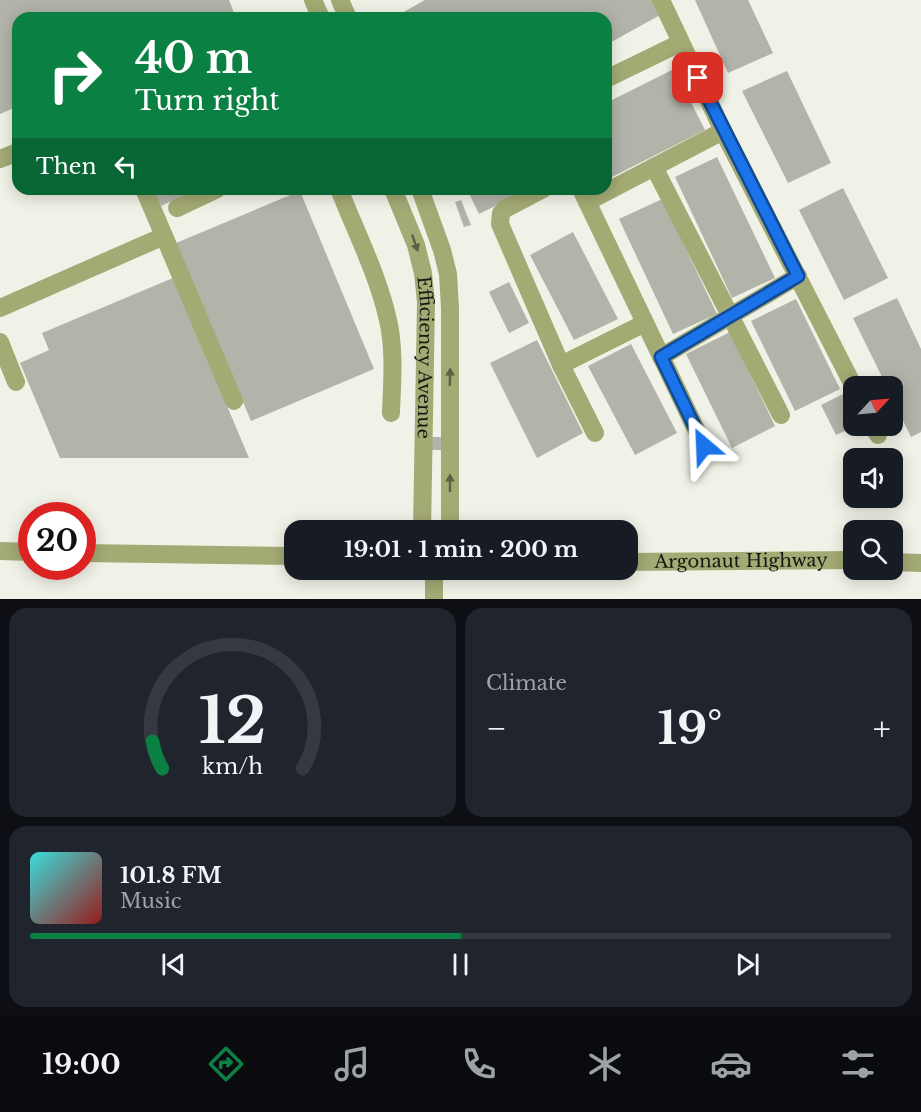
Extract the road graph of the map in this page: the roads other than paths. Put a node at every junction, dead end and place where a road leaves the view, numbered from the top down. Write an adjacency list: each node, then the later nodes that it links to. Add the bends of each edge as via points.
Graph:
1 (661, 0): 2 (street)
2 (680, 43): 3 (street); 4 (street)
3 (612, 77)
4 (723, 131): 5 (street); 16 (street)
5 (654, 166): 6 (street); 18 (street)
6 (612, 183)
7 (147, 195): 15 (street)
8 (204, 195): 14 (street)
9 (341, 195): 26 (street, via 389,321)
10 (395, 195): 30 (street, Efficiency Avenue, one-way to 30, via 416,245 426,303)
11 (422, 195): 31 (street, Efficiency Avenue, one-way to 11, via 448,274)
12 (532, 195): 22 (street, via 505,209 500,224)
13 (584, 195): 19 (street)
14 (177, 208)
15 (164, 236): 17 (street); 25 (street)
16 (798, 276): 18 (street); 23 (street)
17 (0, 308)
18 (730, 316): 21 (street); 27 (street)
19 (645, 323): 21 (street); 22 (street)
20 (0, 342): 24 (street)
21 (661, 357): 29 (street)
22 (561, 365): 28 (street)
23 (848, 376)
24 (16, 382)
25 (234, 400)
26 (391, 413)
27 (781, 415)
28 (595, 433)
29 (704, 446)
30 (423, 520)
31 (450, 520)
32 (0, 551): 33 (street)
33 (18, 552)
34 (96, 553): 35 (street)
35 (284, 556)
36 (843, 560): 37 (street, Argonaut Highway)
37 (638, 562)
38 (903, 562): 39 (street)
39 (921, 563)
40 (434, 580): 41 (street)
41 (434, 599)

